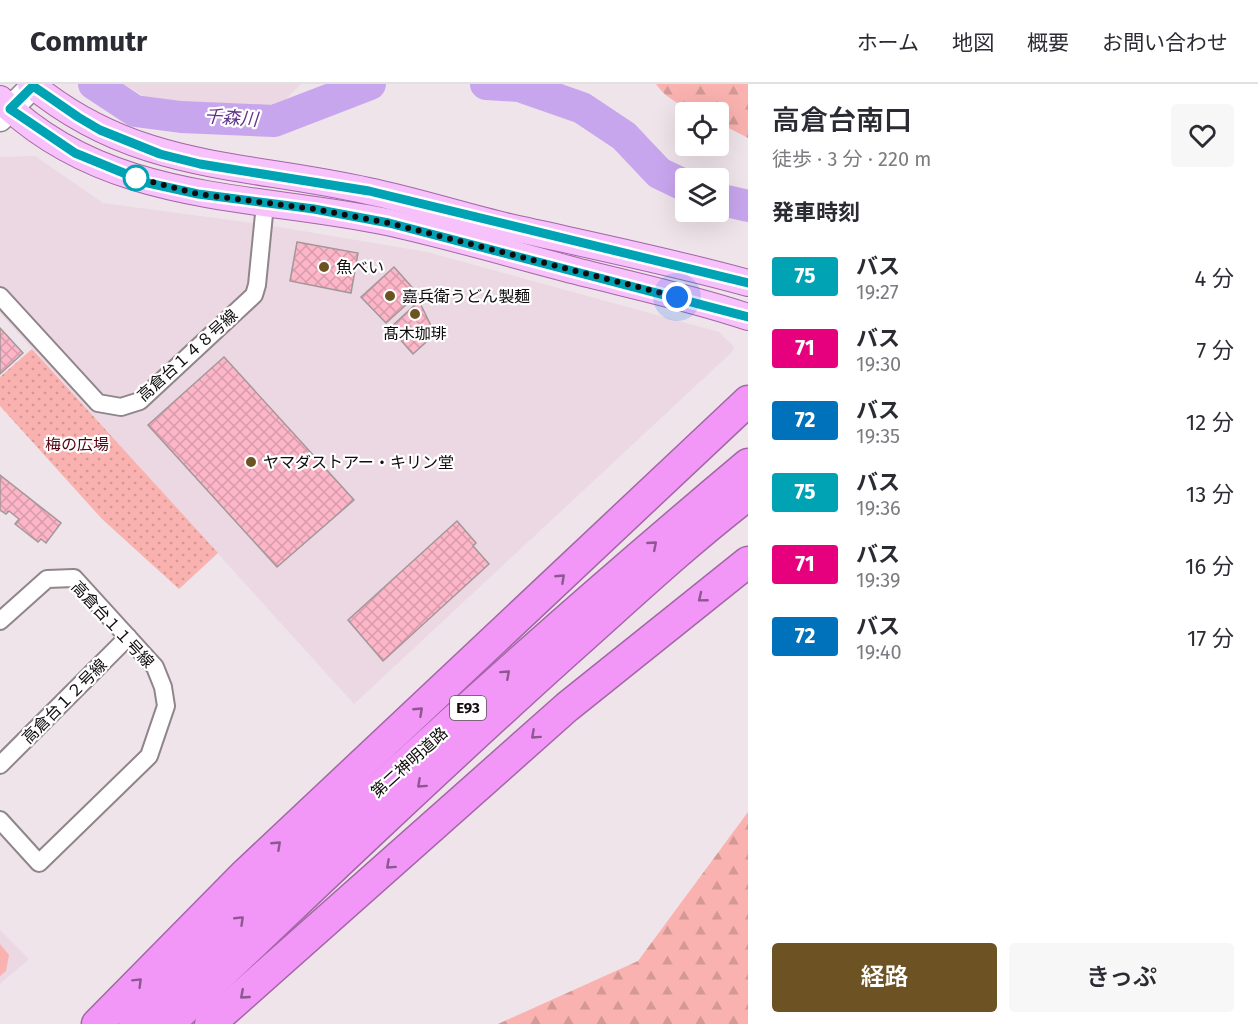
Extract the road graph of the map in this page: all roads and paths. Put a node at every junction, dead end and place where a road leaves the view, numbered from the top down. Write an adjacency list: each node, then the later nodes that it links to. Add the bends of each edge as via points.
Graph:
1 (32, 85): 2 (street); 4 (main road, via 100,130 160,154 369,191)
2 (3, 109): 3 (main road, via 110,169 173,189)
3 (266, 204): 5 (street, 高倉台１４８号線, via 254,295 140,401 122,407 98,403); 6 (main road, via 389,223)
4 (748, 283)
5 (0, 296)
6 (748, 317)
7 (748, 401): 16 (highway, one-way to 7, via 243,876)
8 (748, 464): 15 (highway, 第二神明道路 / E93, one-way to 8, via 480,697)
9 (748, 495): 15 (highway, 第二神明道路 / E93, one-way to 15)
10 (748, 562): 19 (highway, one-way to 19, via 567,707)
11 (0, 621): 12 (street, 高倉台１１号線, via 47,579 74,578)
12 (128, 637): 13 (street, 高倉台１２号線); 14 (street, 高倉台１１号線, via 155,667 163,687 166,706 149,756 39,863)
13 (0, 765)
14 (0, 820)
15 (207, 969): 17 (highway, 第二神明道路 / E93); 18 (highway, 第二神明道路 / E93)
16 (97, 1024)
17 (134, 1024)
18 (169, 1024)
19 (210, 1024)

